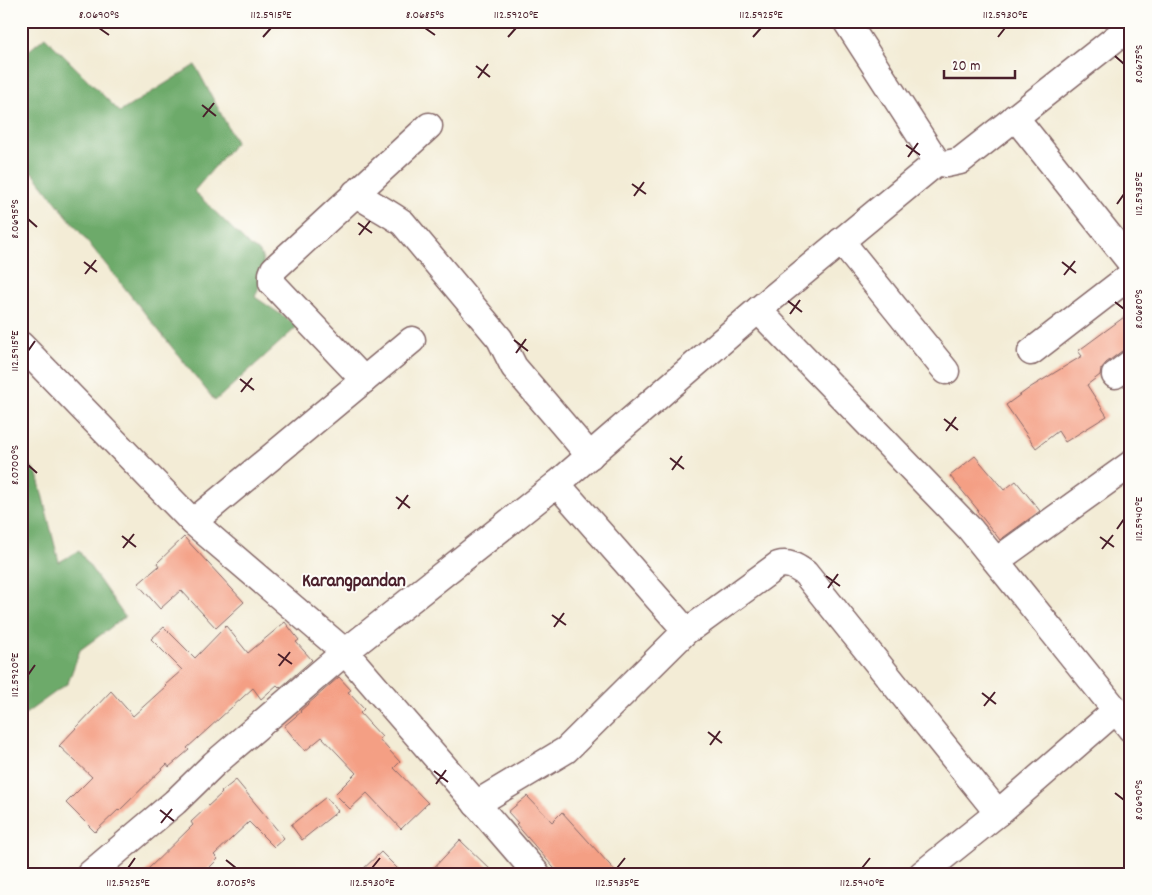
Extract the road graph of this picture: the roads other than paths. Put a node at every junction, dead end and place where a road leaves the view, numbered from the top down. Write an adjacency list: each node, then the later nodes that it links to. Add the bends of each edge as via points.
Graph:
1 (846, 21): 5 (street)
2 (1128, 33): 3 (street)
3 (1015, 117): 5 (street, via 960,161); 8 (street)
4 (429, 126): 6 (street)
5 (937, 162): 7 (street)
6 (356, 193): 15 (street, via 274,269 272,283); 16 (street, via 403,223 500,338 514,367)
7 (841, 241): 10 (street); 14 (street)
8 (1131, 263)
9 (1131, 275): 13 (street)
10 (758, 310): 16 (street); 20 (street, via 950,507)
11 (412, 340): 15 (street)
12 (21, 345): 19 (street)
13 (1031, 352)
14 (946, 371)
15 (364, 380): 19 (street)
16 (590, 456): 18 (street)
17 (1131, 464): 20 (street)
18 (557, 484): 21 (street, via 681,626); 22 (street)
19 (193, 522): 22 (street)
20 (996, 561): 23 (street)
21 (688, 629): 24 (street, via 566,750); 25 (street, via 778,565 793,566 805,574)
22 (344, 652): 24 (street); 26 (street)
23 (1123, 720): 25 (street)
24 (476, 804): 27 (street)
25 (998, 813): 28 (street)
26 (90, 874)
27 (537, 874)
28 (922, 874)

